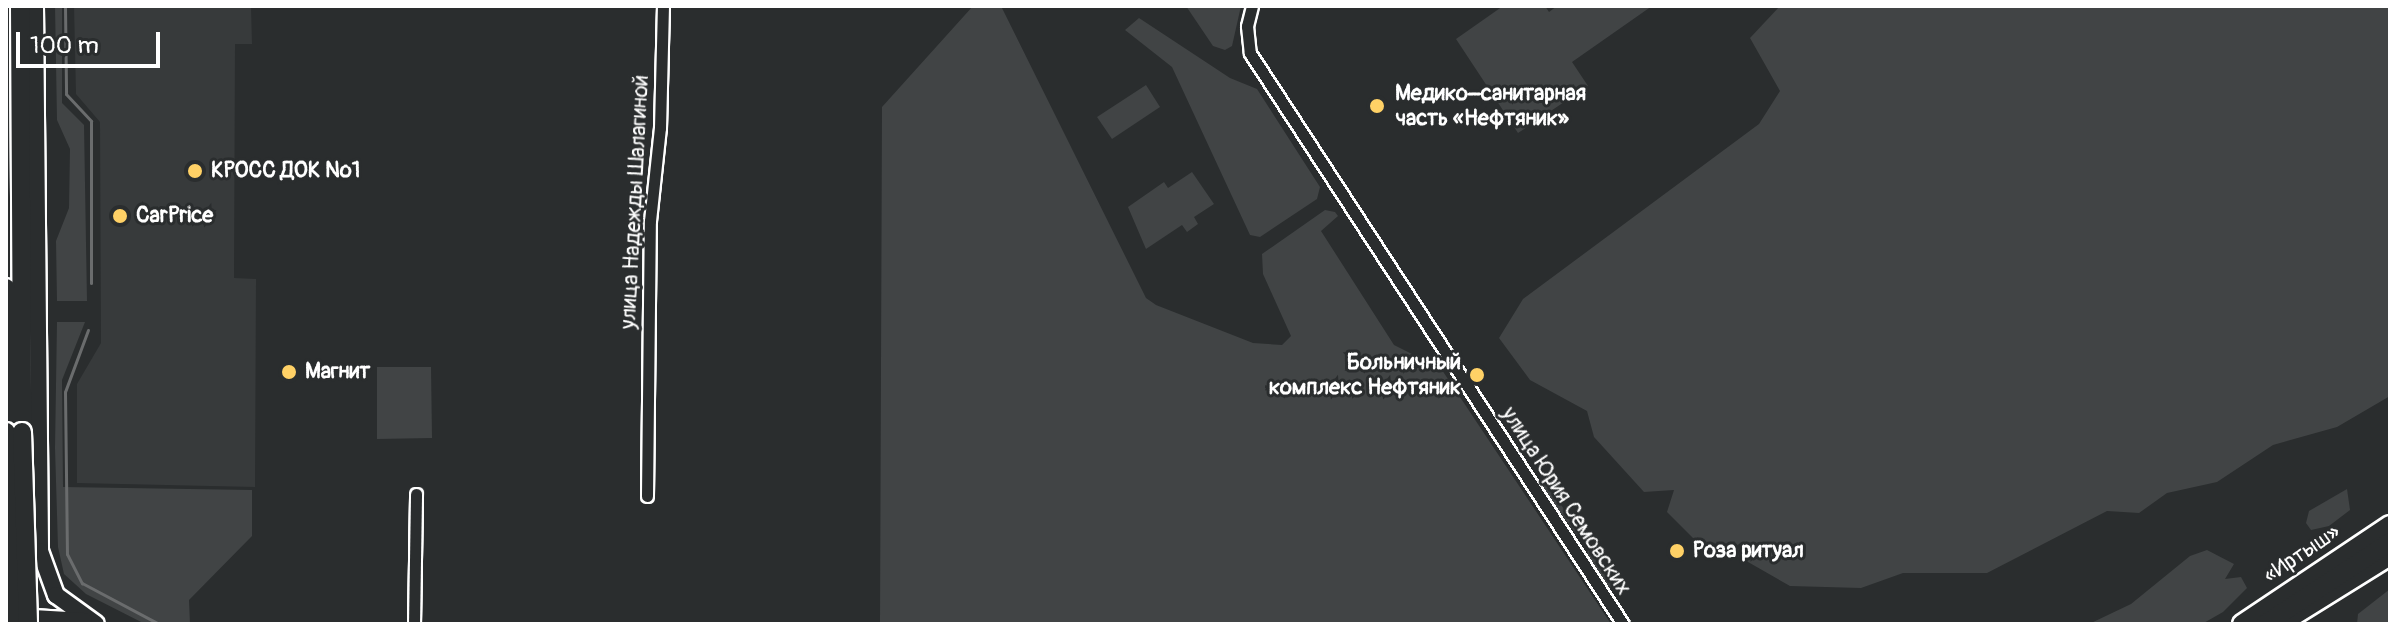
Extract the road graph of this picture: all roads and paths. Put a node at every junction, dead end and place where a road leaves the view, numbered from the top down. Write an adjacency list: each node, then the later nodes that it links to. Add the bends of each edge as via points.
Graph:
1 (20, 6): 6 (highway)
2 (35, 6): 15 (main road, via 40,551 56,595)
3 (663, 6): 8 (street, улица Надежды Шалагиной, via 660,128 650,221)
4 (1252, 6): 17 (street, улица Юрия Семовских, via 1247,26 1250,53)
5 (6, 288): 6 (highway)
6 (14, 432): 13 (highway, bridge); 14 (highway, bridge)
7 (416, 494): 16 (street)
8 (647, 496)
9 (2390, 525): 18 (highway, «Иртыш»)
10 (2390, 542): 19 (highway, «Иртыш»)
11 (2390, 558): 20 (street)
12 (6, 619): 15 (main road, via 48,615)
13 (12, 624)
14 (28, 624)
15 (94, 624)
16 (414, 624)
17 (1623, 624)
18 (2242, 624)
19 (2265, 624)
20 (2284, 624)

